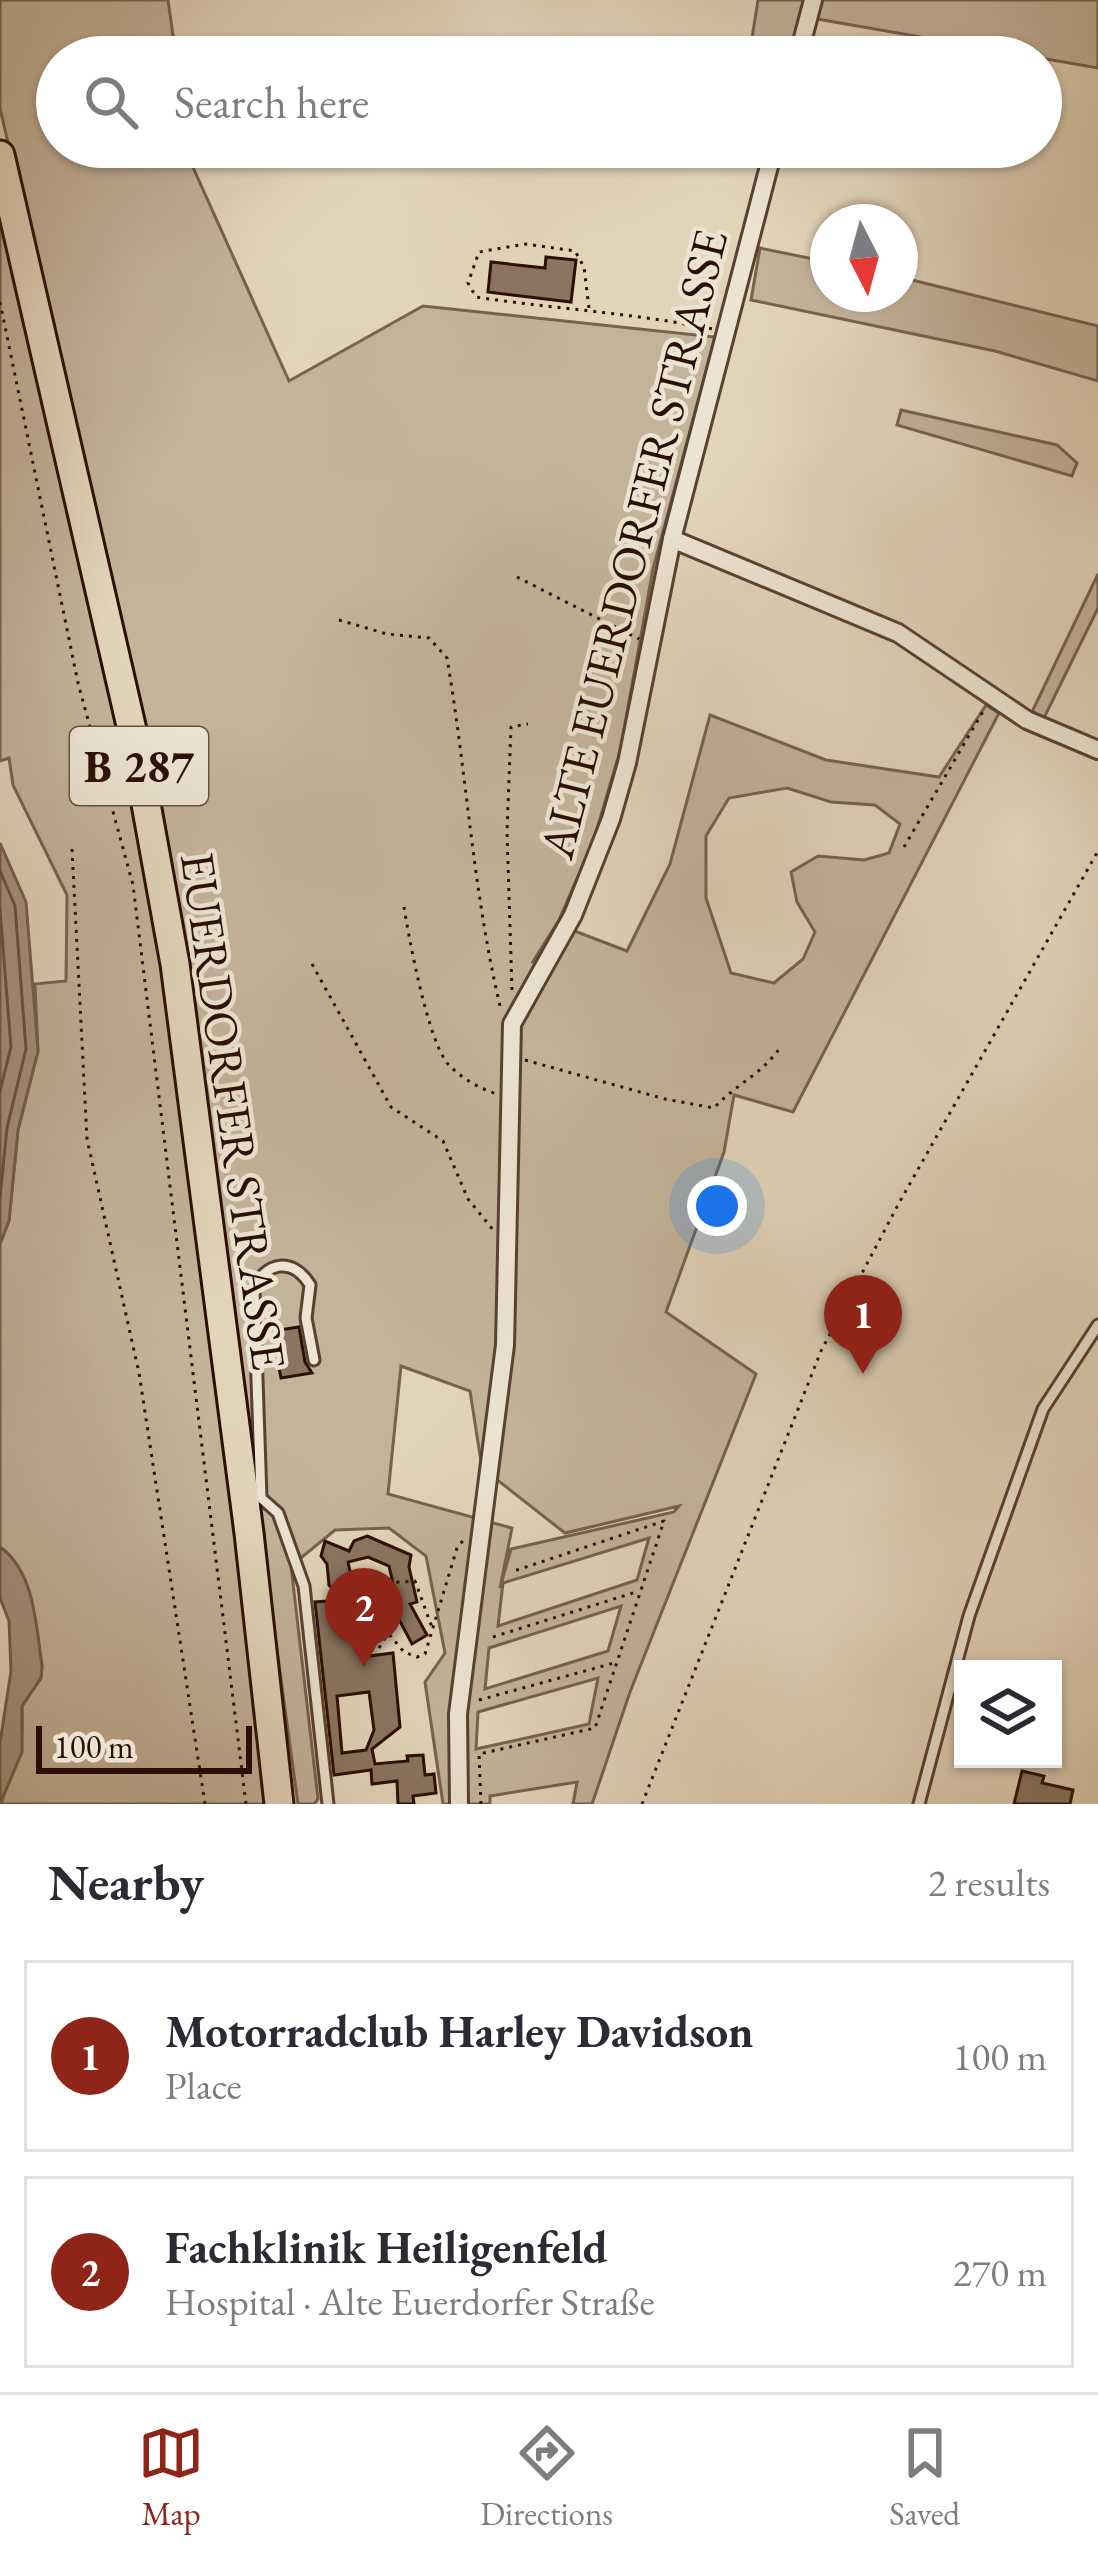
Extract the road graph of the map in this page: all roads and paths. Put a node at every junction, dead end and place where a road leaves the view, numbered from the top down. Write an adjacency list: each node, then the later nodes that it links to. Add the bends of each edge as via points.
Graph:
1 (813, 0): 2 (street)
2 (804, 36)
3 (0, 155): 28 (main road, EUERDORFER STRASSE / B 287, via 159,875)
4 (769, 168): 7 (street, ALTE EUERDORFER STRASSE)
5 (0, 302): 41 (path, via 78,683 133,885)
6 (589, 308): 6 (path, via 476,297 468,284 479,252 526,244 575,251); 7 (path)
7 (726, 332): 8 (street, ALTE EUERDORFER STRASSE)
8 (672, 539): 11 (street, ALTE EUERDORFER STRASSE); 12 (street, via 898,634)
9 (517, 577): 11 (path)
10 (339, 620): 21 (path, via 429,638 447,658 482,927 502,1012)
11 (651, 645): 21 (street, ALTE EUERDORFER STRASSE, via 595,867)
12 (992, 696): 14 (street); 15 (path)
13 (528, 724): 20 (path, via 511,727)
14 (1098, 750)
15 (904, 847)
16 (72, 849): 40 (path, via 87,1138 139,1373)
17 (1098, 851): 46 (path, via 821,1352)
18 (404, 907): 24 (path, via 446,1062 481,1089)
19 (312, 964): 25 (path, via 391,1107 443,1141 491,1231)
20 (512, 991)
21 (512, 1024): 23 (street, ALTE EUERDORFER STRASSE)
22 (781, 1046): 23 (path, via 713,1108)
23 (512, 1057): 24 (street, ALTE EUERDORFER STRASSE)
24 (511, 1097): 25 (street, ALTE EUERDORFER STRASSE)
25 (508, 1232): 44 (street, ALTE EUERDORFER STRASSE, via 505,1345 458,1714)
26 (1098, 1325): 47 (lane, via 1043,1409 969,1616)
27 (314, 1360): 28 (lane, via 310,1285 292,1267 268,1268 254,1291)
28 (252, 1498): 42 (main road, EUERDORFER STRASSE / B 287); 43 (lane, via 278,1513 304,1586)
29 (467, 1534): 34 (path)
30 (512, 1572): 32 (path, via 664,1521)
31 (361, 1588): 34 (path, via 415,1581)
32 (638, 1592): 36 (path); 38 (path)
33 (372, 1614): 35 (path)
34 (434, 1632): 35 (path, via 417,1657)
35 (388, 1634): 37 (path)
36 (493, 1637)
37 (379, 1648)
38 (616, 1663): 39 (path); 45 (path, via 595,1728 479,1754)
39 (478, 1700)
40 (205, 1804)
41 (246, 1804)
42 (279, 1804)
43 (328, 1804)
44 (459, 1804)
45 (481, 1804)
46 (642, 1804)
47 (919, 1804)

